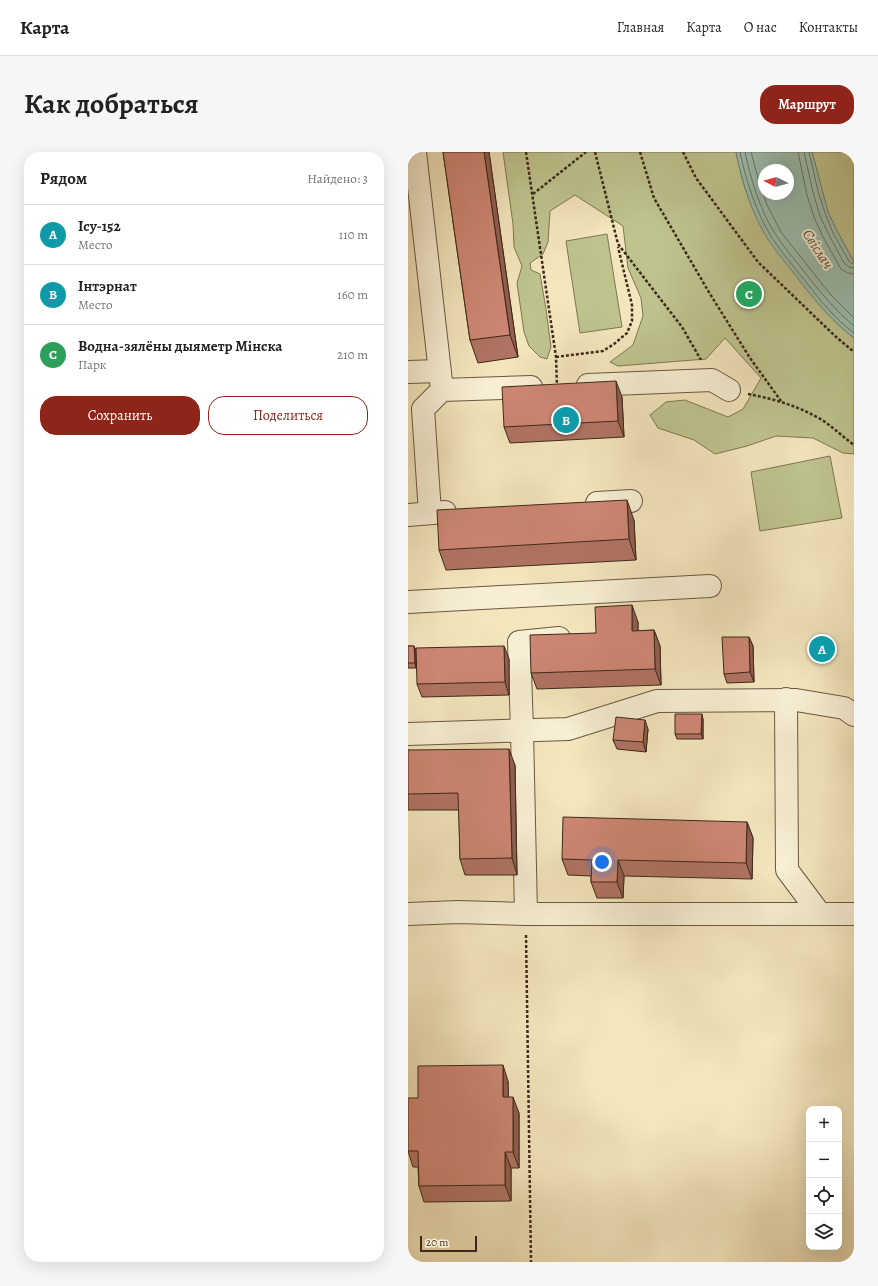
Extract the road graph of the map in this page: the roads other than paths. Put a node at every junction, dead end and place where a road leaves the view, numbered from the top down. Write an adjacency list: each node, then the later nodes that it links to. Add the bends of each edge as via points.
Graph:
1 (415, 152): 3 (lane)
2 (408, 372): 3 (lane)
3 (440, 381): 4 (lane, via 554,386); 8 (lane, via 423,409)
4 (720, 385)
5 (631, 501): 6 (lane)
6 (577, 504)
7 (461, 511): 8 (lane)
8 (430, 513): 9 (lane)
9 (408, 515)
10 (710, 586): 11 (lane)
11 (408, 602)
12 (579, 635): 15 (lane, via 519,642)
13 (786, 700): 14 (lane, via 835,706 844,708); 15 (lane, via 657,701 568,729); 19 (lane, via 787,870)
14 (854, 715)
15 (522, 730): 16 (lane); 18 (lane)
16 (408, 734)
17 (408, 914): 18 (lane)
18 (526, 914): 19 (lane)
19 (820, 914): 20 (lane)
20 (854, 914)

